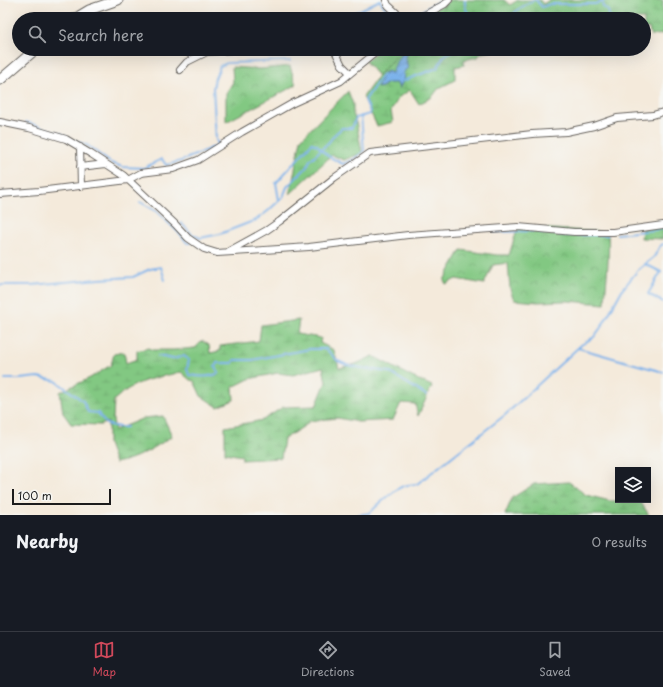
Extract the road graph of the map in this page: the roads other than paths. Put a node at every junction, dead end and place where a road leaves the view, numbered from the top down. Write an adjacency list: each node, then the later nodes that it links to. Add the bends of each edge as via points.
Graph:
1 (118, 0): 4 (street)
2 (386, 0): 5 (street)
3 (449, 0): 6 (street)
4 (86, 12)
5 (395, 12)
6 (430, 12)
7 (28, 56): 13 (street)
8 (198, 56): 11 (street, via 187,62)
9 (338, 56): 12 (street)
10 (371, 56): 12 (street)
11 (180, 70)
12 (350, 73): 19 (street, via 281,109 198,160 173,169 141,173)
13 (0, 80)
14 (663, 112): 23 (street, via 617,118 566,132 370,153 271,228)
15 (0, 122): 16 (street, via 38,130 66,139)
16 (80, 147): 17 (street); 18 (street)
17 (106, 164): 18 (street); 19 (street)
18 (80, 167): 20 (street)
19 (128, 180): 20 (street); 23 (street, via 188,238 204,249 216,253)
20 (82, 186): 21 (street)
21 (0, 194)
22 (663, 225): 23 (street, via 613,232 505,228 408,235 309,247)
23 (227, 252)

